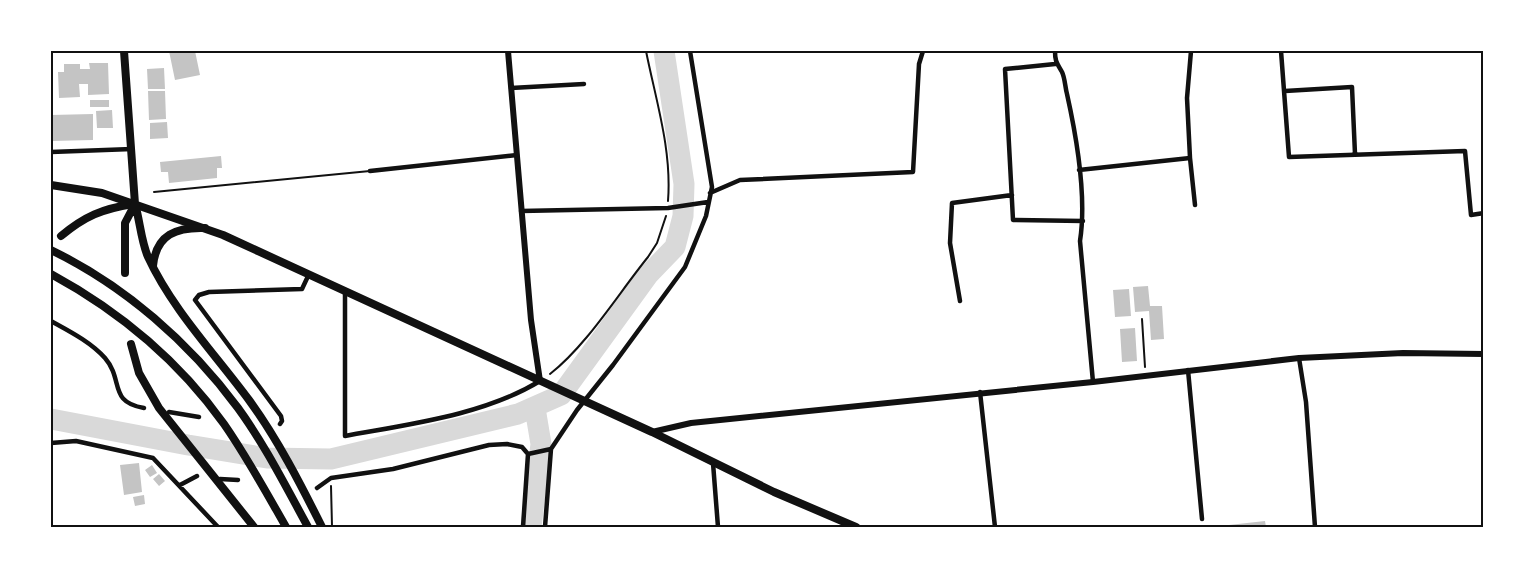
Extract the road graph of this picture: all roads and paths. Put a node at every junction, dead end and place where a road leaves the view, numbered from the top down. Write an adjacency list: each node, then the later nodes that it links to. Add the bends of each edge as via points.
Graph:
1 (124, 51): 13 (main road)
2 (508, 51): 11 (street)
3 (646, 51): 27 (path, via 668,154)
4 (690, 51): 22 (street)
5 (922, 51): 22 (street, via 912,172 740,180)
6 (1055, 51): 9 (street)
7 (1191, 51): 17 (street, via 1187,99)
8 (1281, 51): 12 (street)
9 (1055, 64): 18 (street, via 1062,73); 23 (street, via 1005,69)
10 (584, 84): 11 (street)
11 (511, 88): 16 (street)
12 (1285, 91): 15 (street, via 1289,157); 15 (street, via 1352,87)
13 (132, 149): 14 (street); 25 (main road)
14 (51, 152)
15 (1355, 154): 29 (street, via 1465,151 1471,215)
16 (517, 155): 19 (street); 28 (street)
17 (1190, 158): 18 (street); 26 (street)
18 (1079, 170): 30 (street)
19 (370, 171): 21 (lane)
20 (51, 184): 25 (main road, via 102,193)
21 (154, 192)
22 (710, 193): 24 (street)
23 (1012, 195): 30 (street, via 1013,220); 39 (street, via 952,203 950,243)
24 (708, 202): 27 (street); 50 (street, via 685,267)
25 (135, 204): 31 (main road); 32 (main road, via 90,215); 34 (main road); 35 (main road, via 125,223)
26 (1195, 206)
27 (668, 208): 28 (street); 47 (path, via 648,257 581,344)
28 (520, 211): 47 (street)
29 (1484, 213)
30 (1083, 221): 48 (street, via 1080,241)
31 (205, 228): 34 (main road, via 171,233 157,248); 37 (main road)
32 (61, 236)
33 (51, 250): 71 (main road, via 108,282 168,330 209,373 250,426)
34 (153, 266): 72 (main road, via 182,312 250,401)
35 (125, 273)
36 (51, 274): 70 (main road, via 102,305 153,345 194,387 223,423)
37 (309, 274): 38 (main road); 54 (street, via 302,289 209,292 195,300 280,416)
38 (345, 291): 47 (main road); 47 (street, via 345,436 421,422 495,402)
39 (960, 301)
40 (1142, 319): 46 (path)
41 (51, 321): 51 (street, via 106,358 121,398 127,404)
42 (131, 344): 52 (main road, via 145,385)
43 (1484, 354): 44 (street)
44 (1299, 358): 45 (street); 78 (street)
45 (1188, 370): 46 (street); 66 (street)
46 (1145, 375): 48 (street)
47 (540, 381): 50 (main road)
48 (1093, 382): 49 (street)
49 (980, 392): 55 (street, via 692,423); 77 (street)
50 (584, 402): 55 (main road); 57 (street)
51 (144, 408)
52 (168, 415): 53 (street); 69 (main road)
53 (199, 417)
54 (280, 424)
55 (652, 432): 59 (main road)
56 (51, 443): 64 (street, via 76,441 153,458)
57 (548, 450): 58 (street); 74 (street)
58 (530, 453): 61 (street, via 507,444 489,445 393,469); 73 (street)
59 (713, 463): 75 (street); 76 (main road)
60 (197, 476): 64 (street)
61 (331, 478): 65 (street); 67 (path)
62 (220, 479): 63 (street)
63 (238, 480)
64 (180, 485): 68 (street)
65 (317, 488)
66 (1202, 519)
67 (332, 526)
68 (218, 527)
69 (254, 527)
70 (286, 527)
71 (308, 527)
72 (322, 527)
73 (523, 527)
74 (545, 527)
75 (718, 527)
76 (856, 527)
77 (995, 527)
78 (1315, 527)

